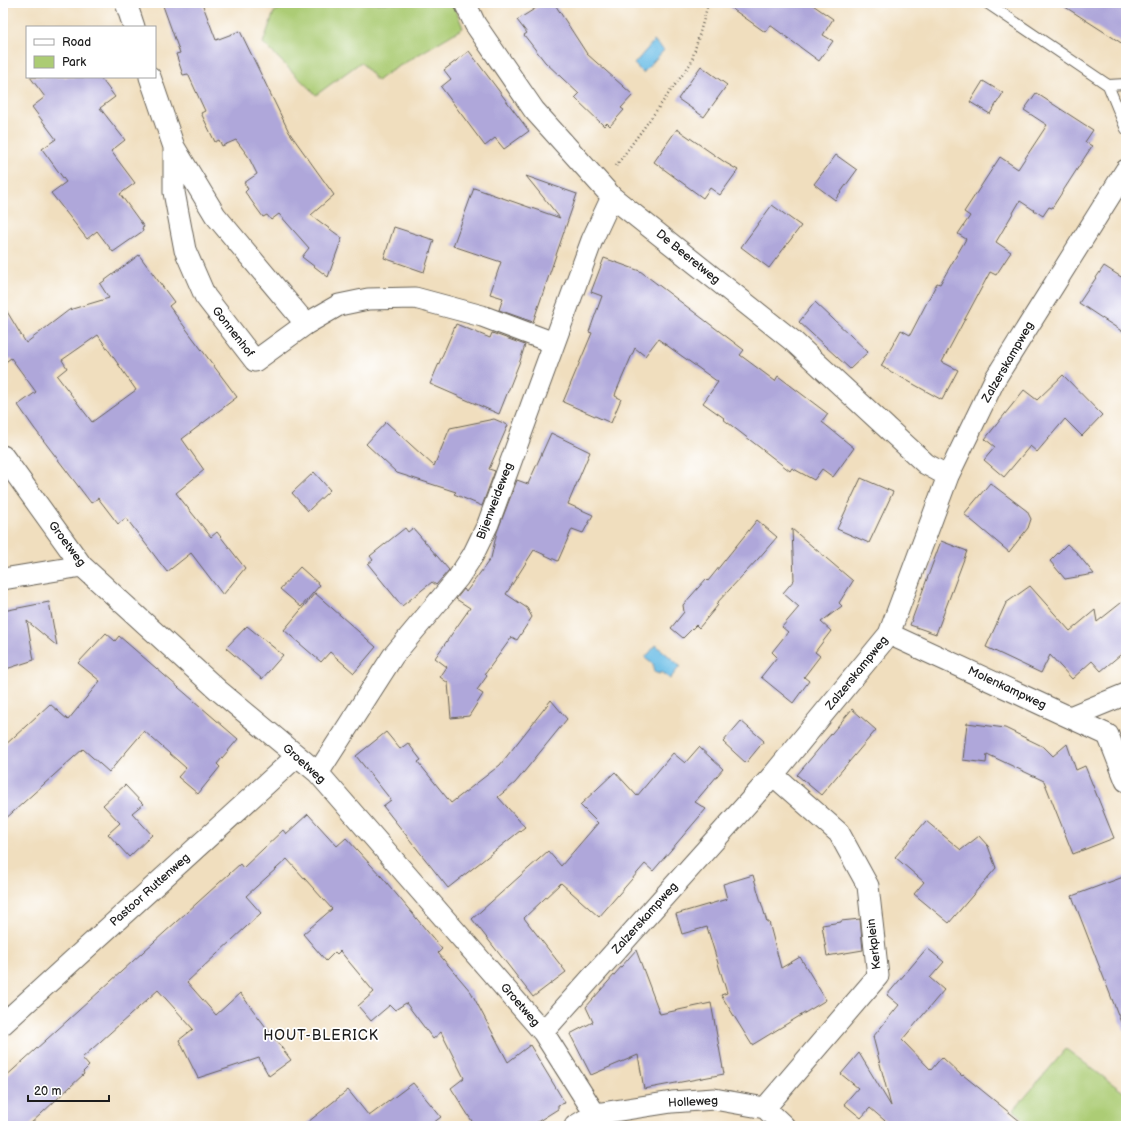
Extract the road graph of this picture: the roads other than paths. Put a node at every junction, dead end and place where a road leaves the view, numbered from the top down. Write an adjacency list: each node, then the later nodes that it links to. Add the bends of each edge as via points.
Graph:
1 (126, 3): 4 (street)
2 (465, 3): 11 (street, De Beeretweg, via 475,24 534,110)
3 (987, 3): 7 (lane)
4 (134, 26)
5 (150, 78): 9 (street, Gonnenhof)
6 (1126, 84): 7 (lane)
7 (1108, 85): 8 (lane)
8 (1126, 129)
9 (174, 147): 12 (street, Gonnenhof, via 215,214); 12 (street, Gonnenhof, via 174,192 186,250 205,296 255,361)
10 (1126, 170): 15 (street, Zalzerskampweg, via 995,379)
11 (607, 191): 13 (street, Bijenweideweg); 15 (street, De Beeretweg, via 793,341 926,464)
12 (306, 324): 13 (street, via 339,305 368,299 415,298 482,316)
13 (554, 343): 22 (street, Bijenweideweg, via 488,524 473,555 458,578 393,656)
14 (3, 456): 16 (street, Groetweg)
15 (948, 476): 18 (street, Zalzerskampweg)
16 (82, 566): 17 (street); 21 (street, Groetweg, via 218,690)
17 (3, 580)
18 (889, 634): 20 (street, Molenkampweg); 23 (street, Zalzerskampweg)
19 (1126, 694): 20 (street)
20 (1070, 717): 24 (street, Molenkampweg, via 1108,735)
21 (297, 756): 22 (street, Groetweg); 25 (street, Pastoor Ruttenweg)
22 (318, 773): 26 (street, Groetweg)
23 (772, 775): 26 (street, Zalzerskampweg); 27 (street, Kerkplein, via 839,833 868,886 878,976)
24 (1126, 781)
25 (3, 1024)
26 (543, 1032): 28 (street, Groetweg)
27 (765, 1108): 28 (street, Holleweg, via 714,1099 672,1102); 30 (street)
28 (606, 1117): 29 (street)
29 (575, 1126)
30 (784, 1126)

